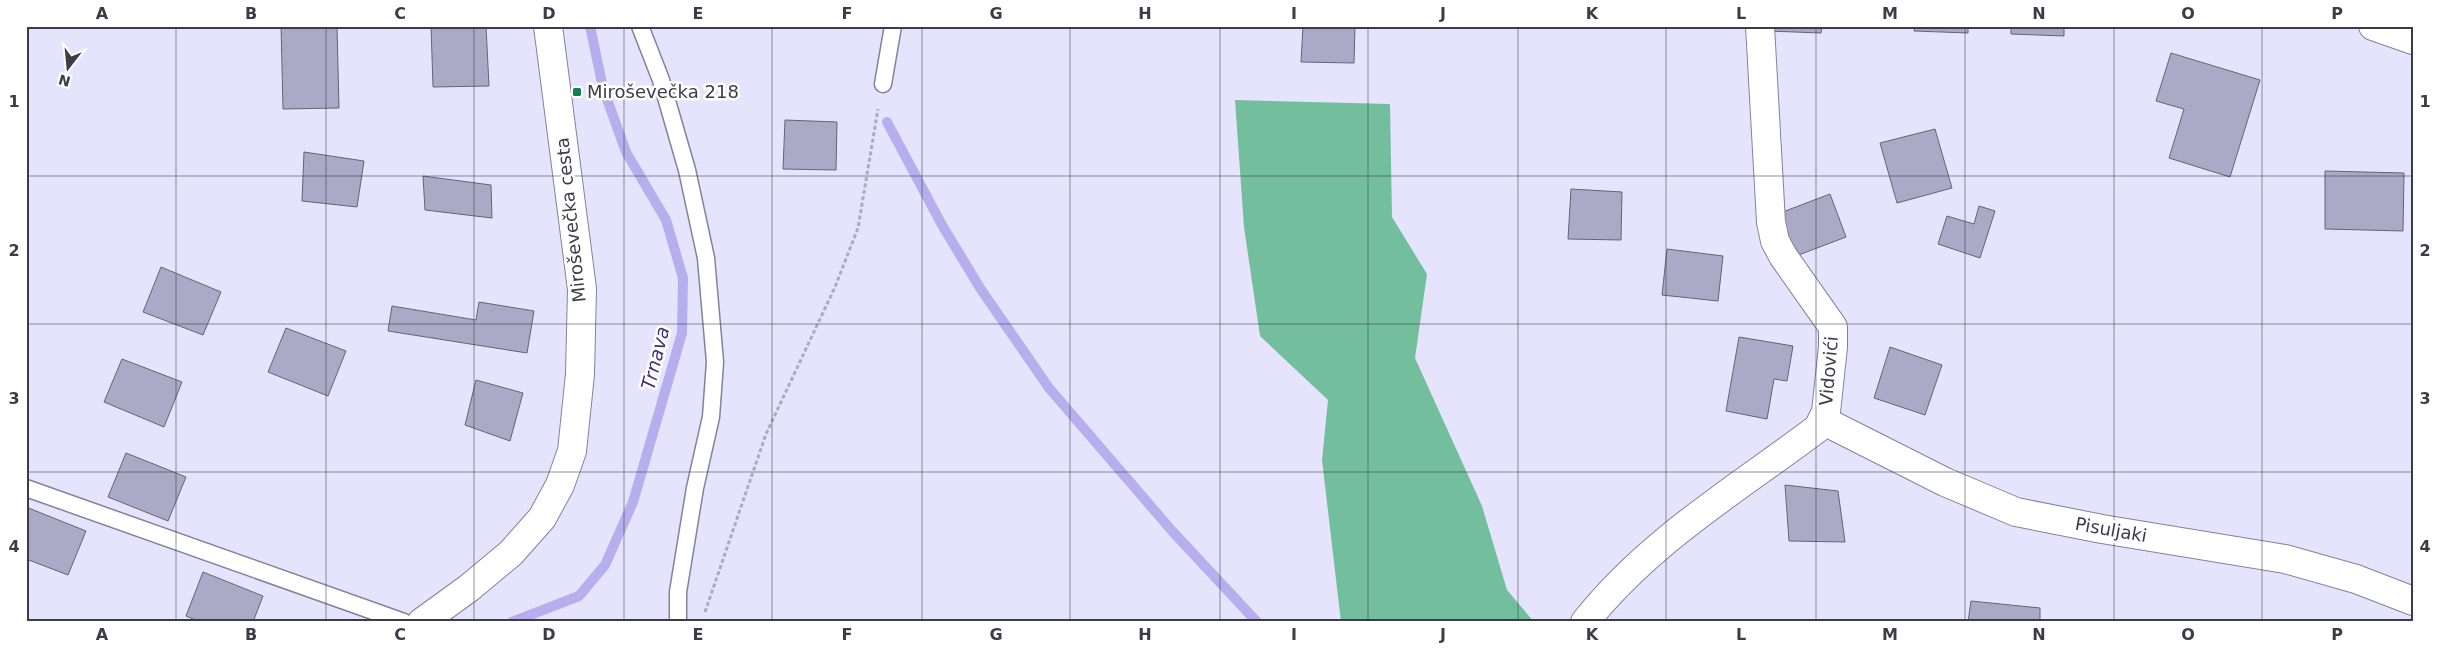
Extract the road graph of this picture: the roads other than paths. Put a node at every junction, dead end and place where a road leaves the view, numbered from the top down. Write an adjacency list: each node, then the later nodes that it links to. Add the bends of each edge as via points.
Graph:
1 (548, 26): 12 (street, Miroševečka cesta, via 582,289 580,374 572,451 560,485 542,518 511,553)
2 (640, 26): 13 (lane, via 661,80 687,170 704,248 715,362 711,417 695,488 678,592)
3 (893, 26): 7 (lane)
4 (1760, 26): 8 (street, Vidovići, via 1770,222 1775,241 1833,327 1831,381)
5 (2373, 26): 6 (street)
6 (2413, 40)
7 (882, 84)
8 (1822, 420): 10 (street, Pisuljaki, via 1945,482 2016,512 2285,559 2356,579); 14 (street, Vidovići, via 1818,428 1642,560)
9 (26, 488): 11 (lane)
10 (2413, 600)
11 (404, 622)
12 (422, 622)
13 (678, 622)
14 (1585, 622)

